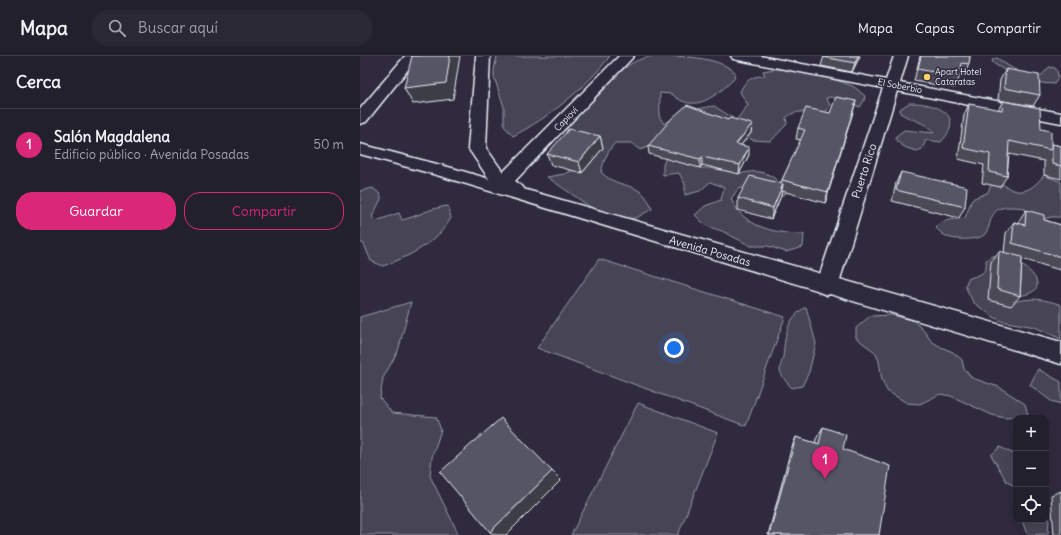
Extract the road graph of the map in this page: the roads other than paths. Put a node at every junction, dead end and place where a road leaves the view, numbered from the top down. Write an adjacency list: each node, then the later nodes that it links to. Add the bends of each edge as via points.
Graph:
1 (412, 56): 8 (street)
2 (483, 56): 10 (street, via 477,148 495,175)
3 (627, 56): 10 (street, Capioví)
4 (738, 56): 6 (street, El Soberbio)
5 (901, 56): 6 (street, Puerto Rico)
6 (892, 84): 7 (street, El Soberbio); 12 (street, Puerto Rico)
7 (1061, 118)
8 (360, 119)
9 (360, 149): 11 (street, Avenida Posadas)
10 (504, 182): 11 (street)
11 (523, 196): 12 (street, Avenida Posadas)
12 (827, 286): 13 (street, Avenida Posadas)
13 (1061, 353)

